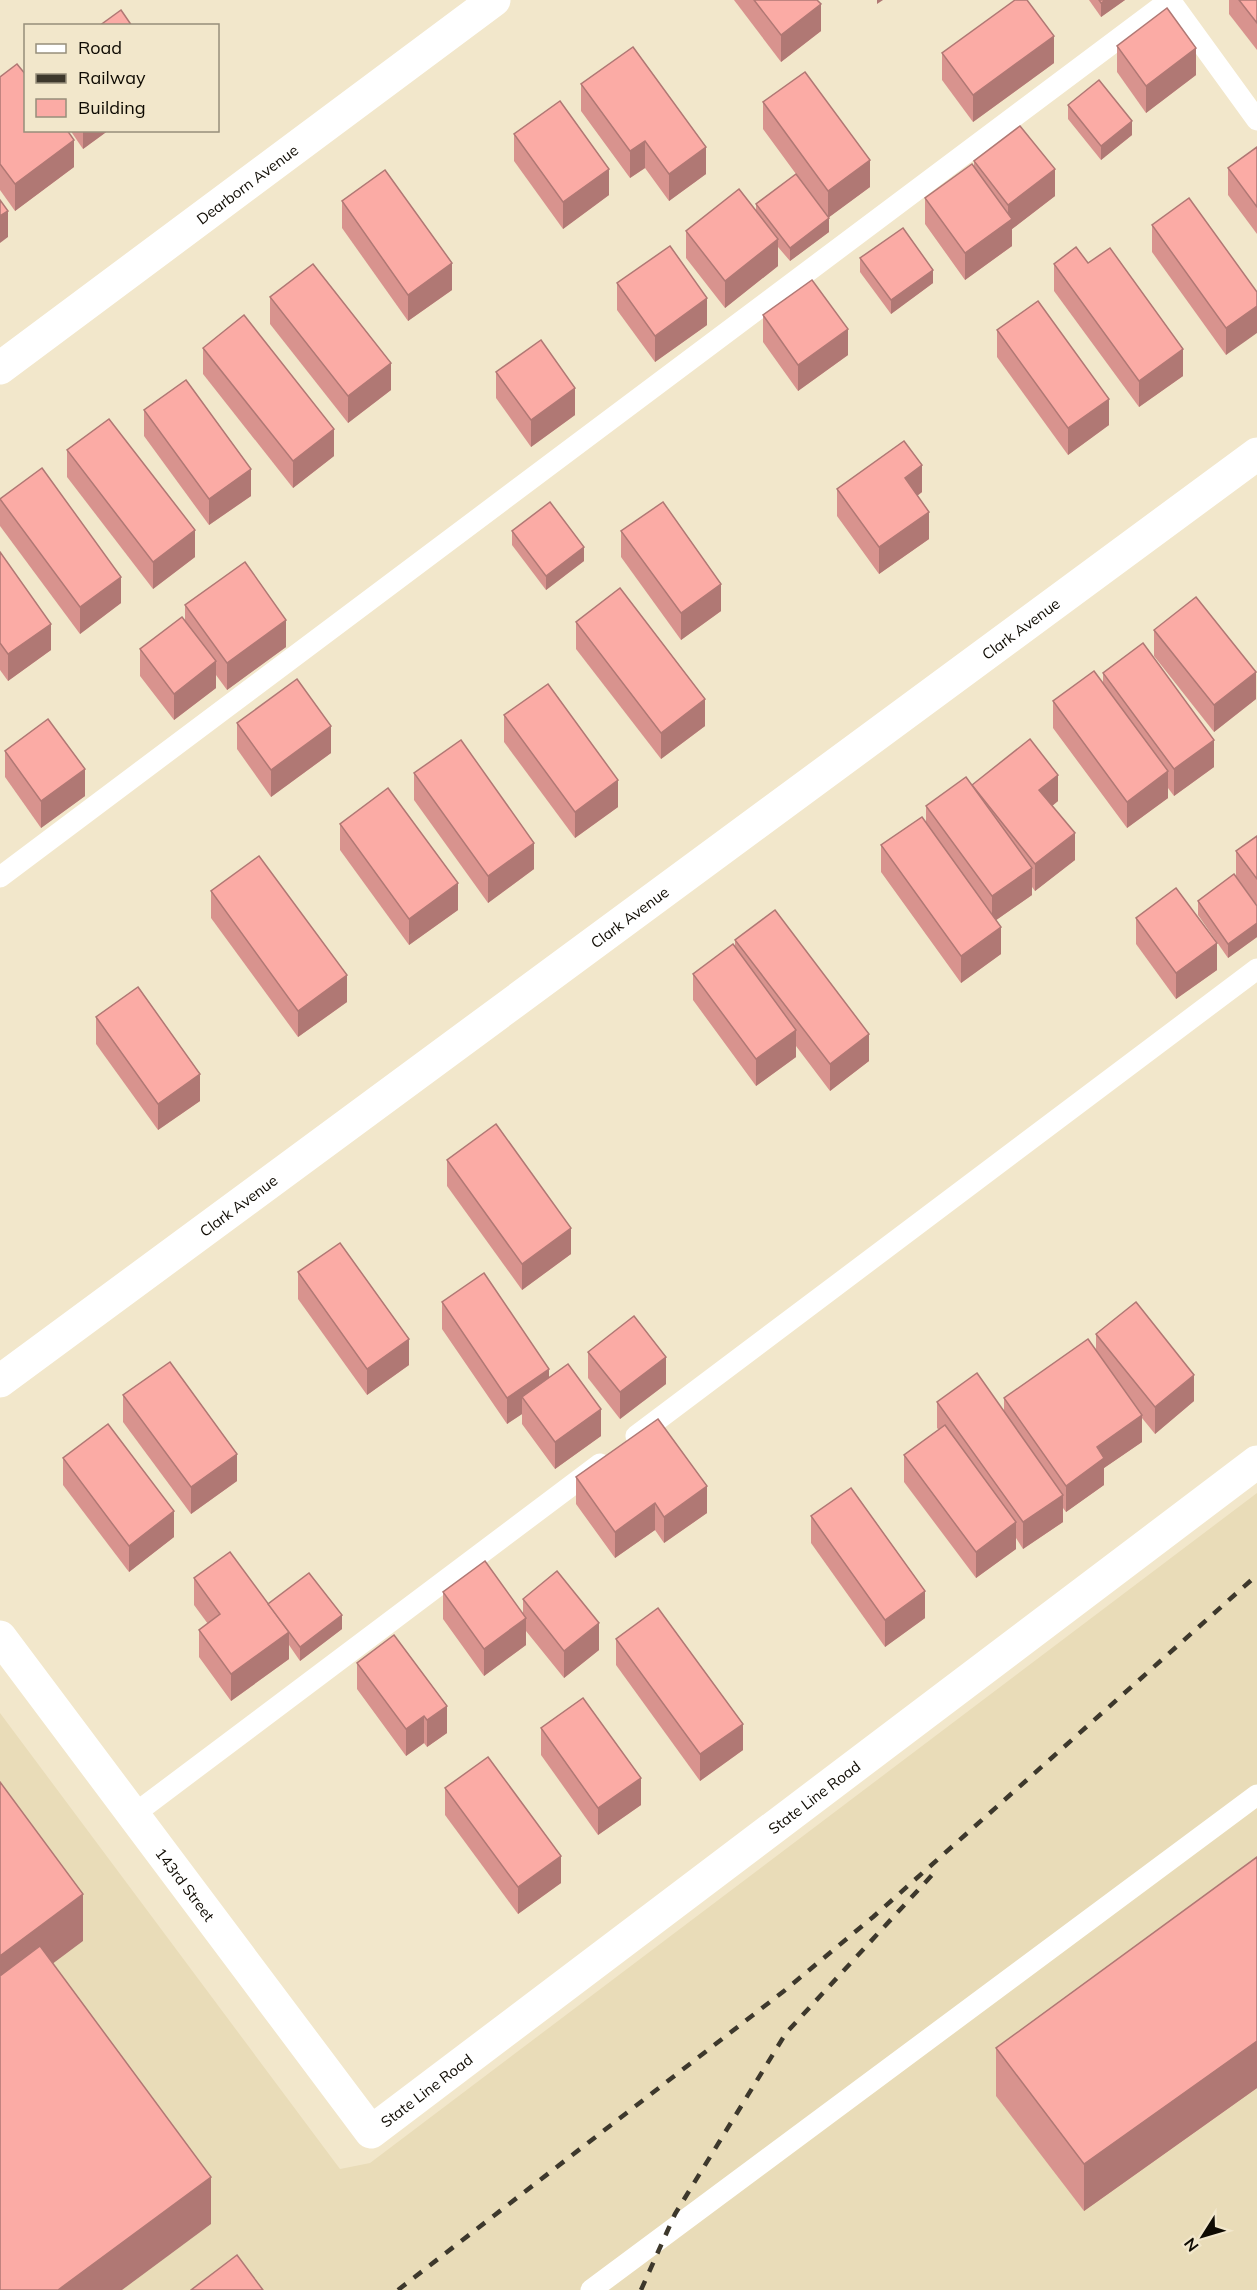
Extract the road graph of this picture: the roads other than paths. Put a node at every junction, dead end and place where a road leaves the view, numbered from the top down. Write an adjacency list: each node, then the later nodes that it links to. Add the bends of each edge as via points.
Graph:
1 (494, 0): 4 (street, Dearborn Avenue)
2 (1170, 0): 3 (lane); 6 (lane)
3 (1257, 120)
4 (0, 368)
5 (1257, 454): 8 (street, Clark Avenue)
6 (0, 877)
7 (1257, 969): 12 (lane)
8 (0, 1381)
9 (1257, 1462): 13 (street, State Line Road)
10 (0, 1637): 12 (street, 143rd Street)
11 (1257, 1795): 14 (lane)
12 (133, 1815): 13 (street, 143rd Street)
13 (371, 2132)
14 (591, 2290)

